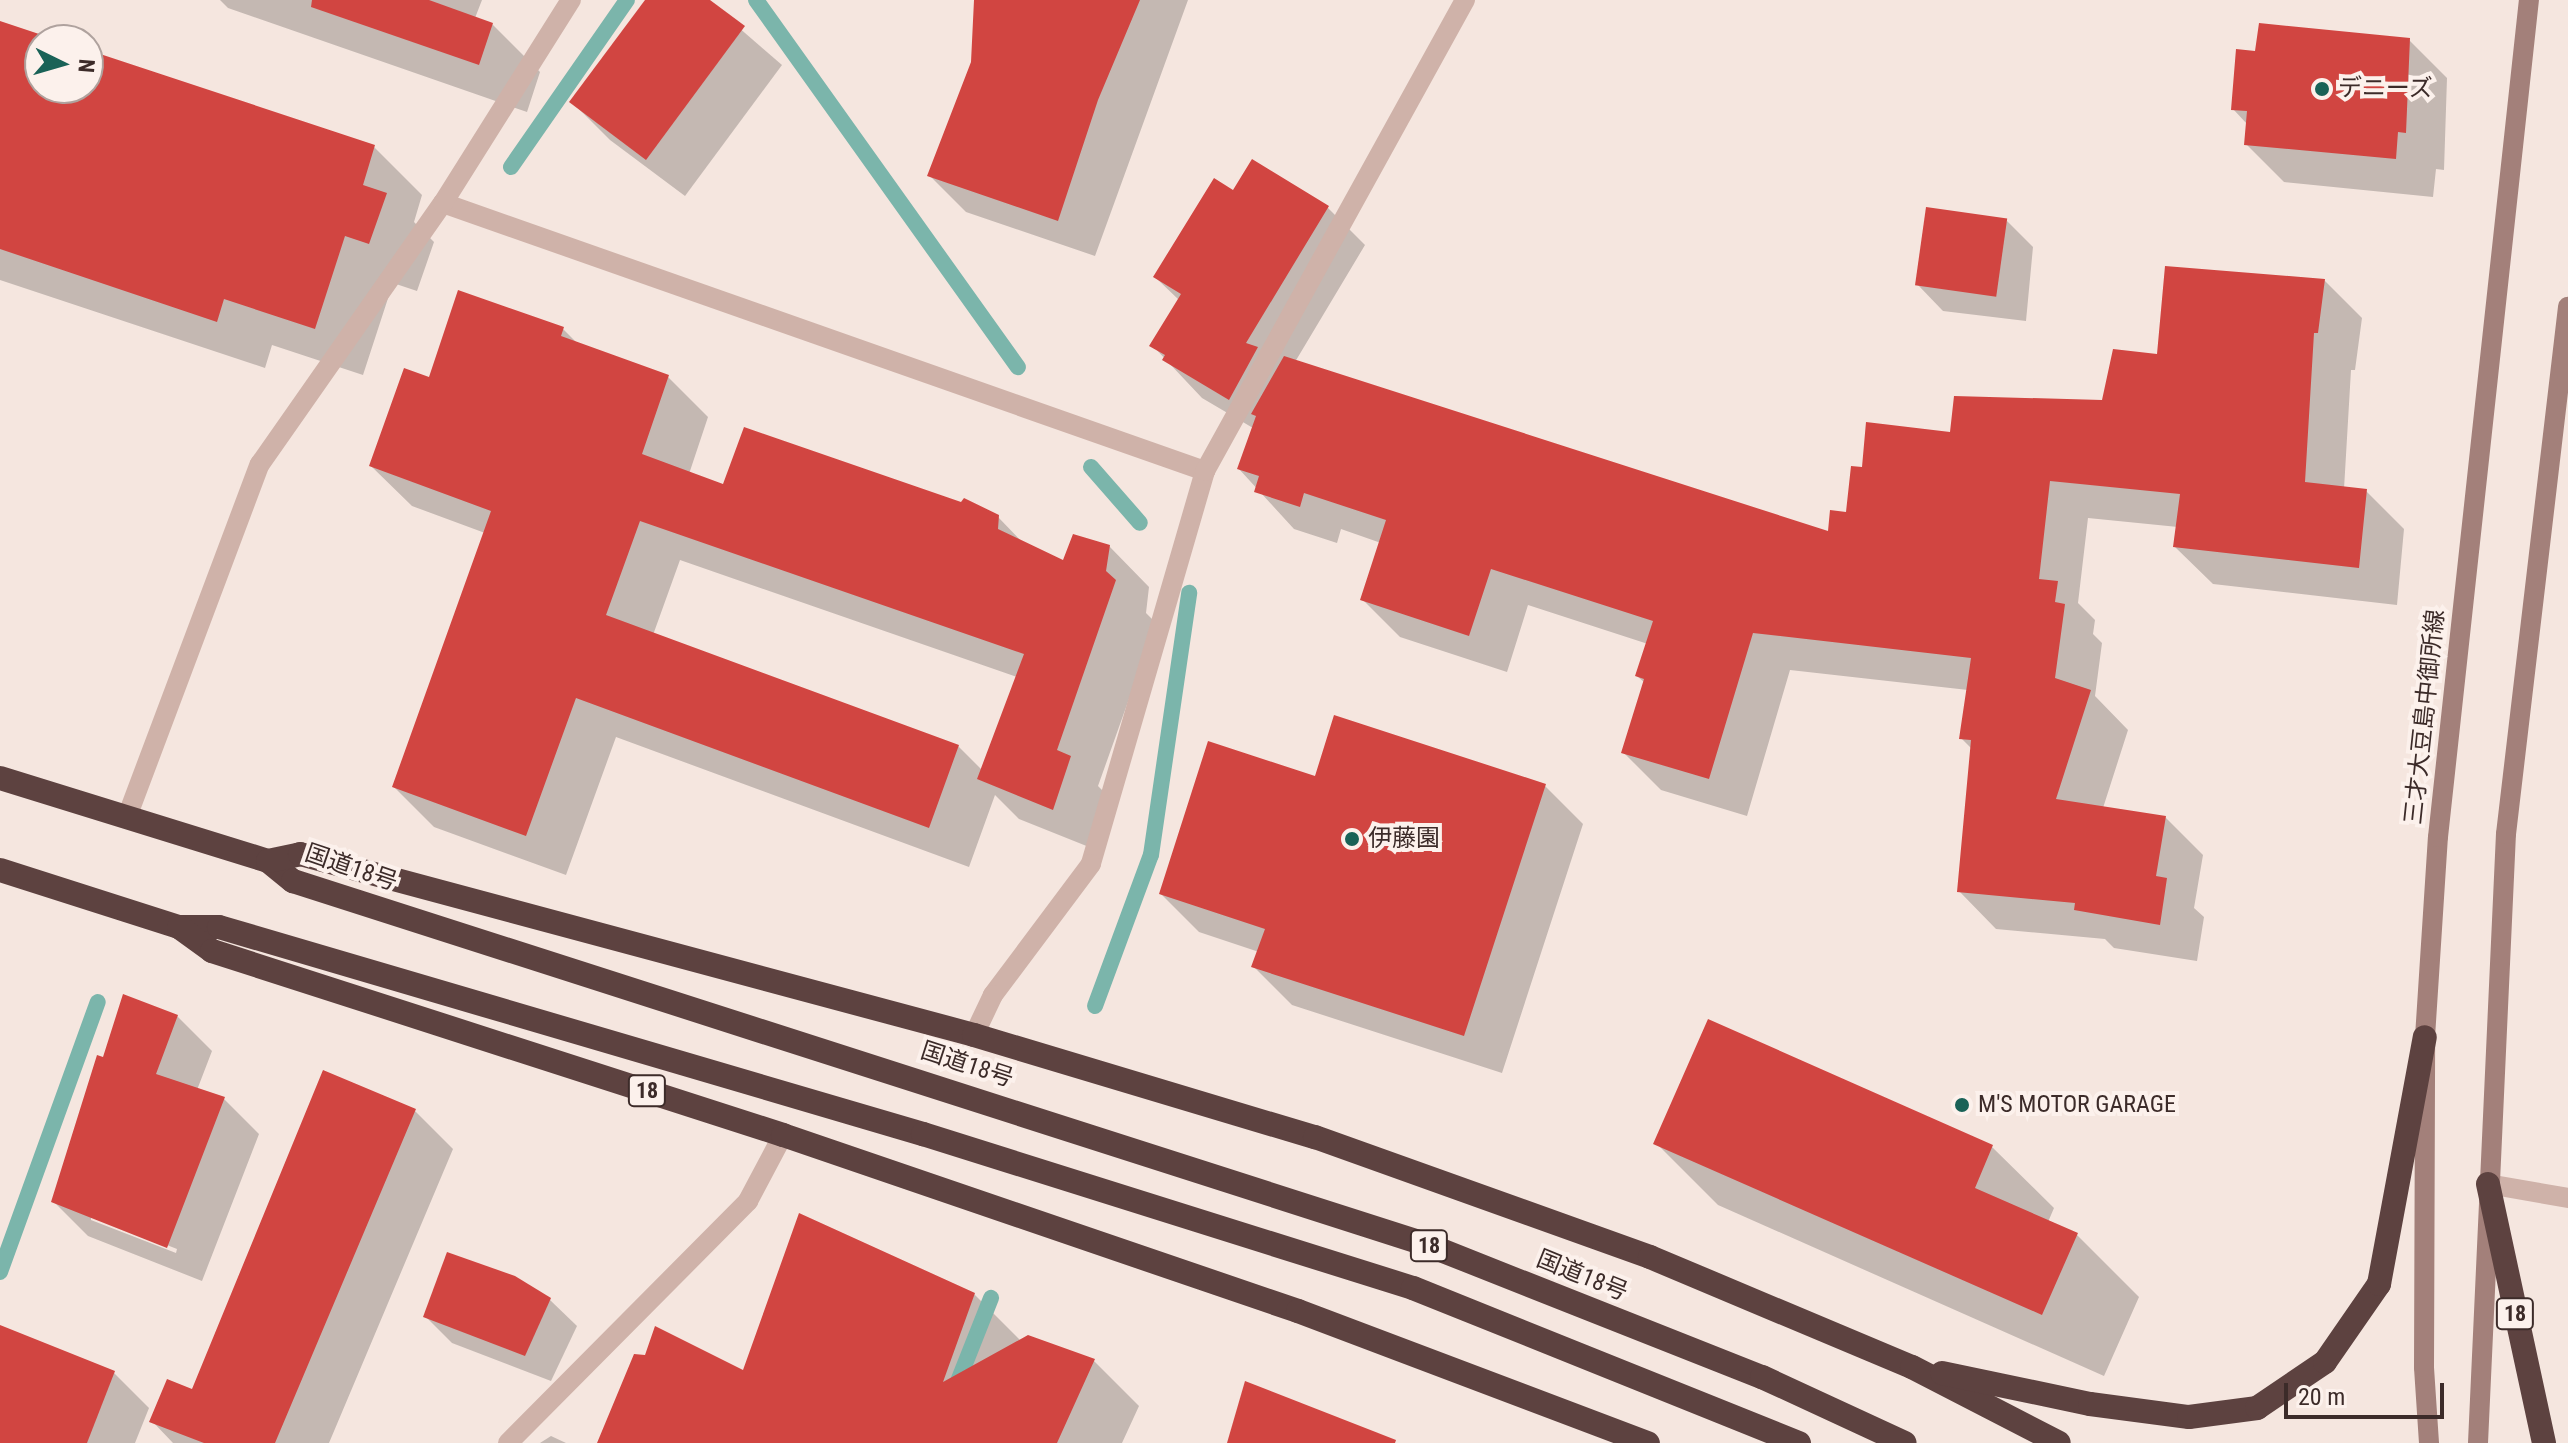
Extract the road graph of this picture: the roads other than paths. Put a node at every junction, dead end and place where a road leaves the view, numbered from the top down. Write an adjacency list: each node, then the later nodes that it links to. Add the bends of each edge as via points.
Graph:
1 (571, 0): 4 (street)
2 (1465, 0): 6 (street)
3 (2529, 0): 13 (main road, 三才大豆島中御所線, via 2438,837)
4 (443, 203): 6 (street); 8 (street, via 260,464)
5 (2568, 307): 15 (main road, via 2506,834)
6 (1205, 471): 12 (street, via 1091,864 993,995)
7 (0, 778): 8 (highway, 国道18号 / 18)
8 (127, 817): 9 (highway, 国道18号 / 18)
9 (268, 861): 12 (highway, 18, via 300,854); 21 (highway, 国道18号 / 18, via 293,881 1428,1245 1762,1377)
10 (0, 870): 11 (highway, 18)
11 (179, 927): 14 (highway, 18, via 212,951); 20 (highway, 18, via 219,927 923,1134 1413,1288)
12 (974, 1035): 17 (highway, 18, via 1315,1137 1650,1257)
13 (2425, 1037): 17 (highway, 18, via 2379,1284 2325,1362 2257,1408 2189,1417 2090,1404); 23 (main road, 三才大豆島中御所線, via 2424,1367)
14 (783, 1135): 18 (street, via 748,1201 543,1402); 19 (highway, 18, via 1298,1311)
15 (2488, 1184): 16 (street); 24 (main road); 25 (highway, 18)
16 (2568, 1198)
17 (1912, 1367): 22 (highway, 18)
18 (508, 1443)
19 (1648, 1443)
20 (1799, 1443)
21 (1905, 1443)
22 (2059, 1443)
23 (2429, 1443)
24 (2478, 1443)
25 (2544, 1443)

